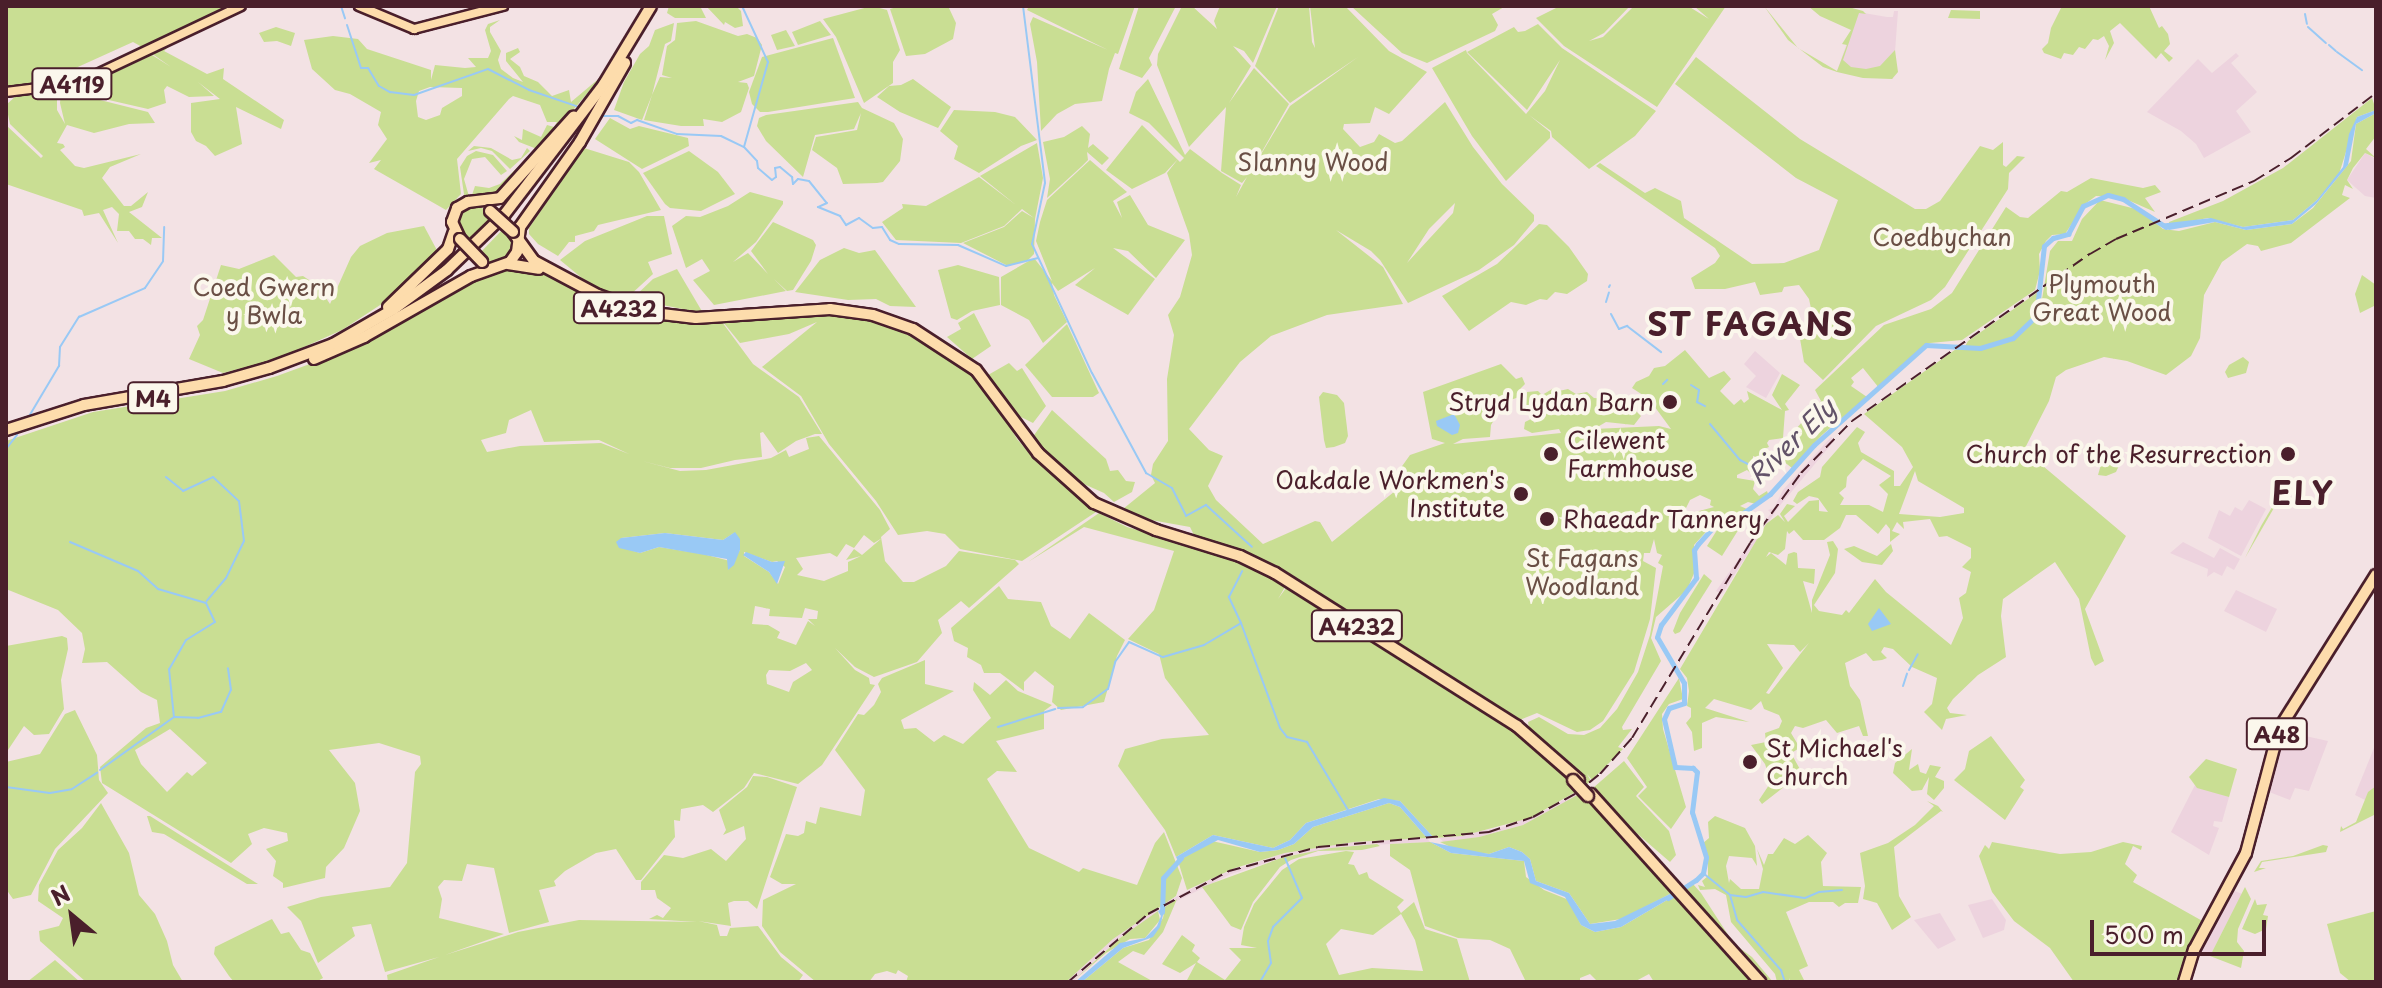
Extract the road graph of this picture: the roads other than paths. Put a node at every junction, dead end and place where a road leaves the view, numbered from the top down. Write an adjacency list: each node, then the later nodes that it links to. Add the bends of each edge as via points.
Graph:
1 (235, 6): 6 (main road, A4119)
2 (241, 6): 6 (main road, A4119)
3 (359, 6): 4 (main road, via 414,29)
4 (503, 6)
5 (654, 6): 7 (highway)
6 (224, 13): 8 (main road, A4119, via 78,83)
7 (634, 43): 9 (highway); 9 (highway)
8 (6, 92)
9 (580, 123): 10 (highway, M4)
10 (571, 135): 11 (highway); 12 (highway, via 500,198); 20 (highway, M4, via 504,215 447,270 372,323)
11 (555, 178): 14 (highway); 18 (highway, via 522,228 522,238 533,256)
12 (475, 202): 13 (highway, via 456,210 452,222); 14 (highway, bridge)
13 (457, 235): 16 (highway, bridge); 20 (highway, via 388,307)
14 (516, 235): 15 (highway, via 516,254); 18 (highway, A4232, via 534,261)
15 (504, 265): 16 (highway); 17 (highway, A4232)
16 (482, 267): 17 (highway); 20 (highway, via 345,347)
17 (536, 268): 19 (highway, A4232, via 635,314 677,321)
18 (588, 290): 19 (highway, A4232, via 645,312)
19 (710, 319): 23 (highway, A4232, via 830,309 873,315 913,329 976,370 1038,453)
20 (300, 360): 21 (highway, M4, via 223,381 74,408); 22 (highway, M4, via 223,386 78,413)
21 (6, 430)
22 (6, 437)
23 (1112, 515): 25 (highway, A4232, via 1273,578 1523,735); 25 (highway, A4232, via 1240,556 1275,573 1516,722 1527,720 1527,730)
24 (2376, 575): 27 (highway, A48, via 2277,735 2249,833)
25 (1574, 777): 26 (highway, A4232, bridge)
26 (1758, 982)
27 (2184, 982)

